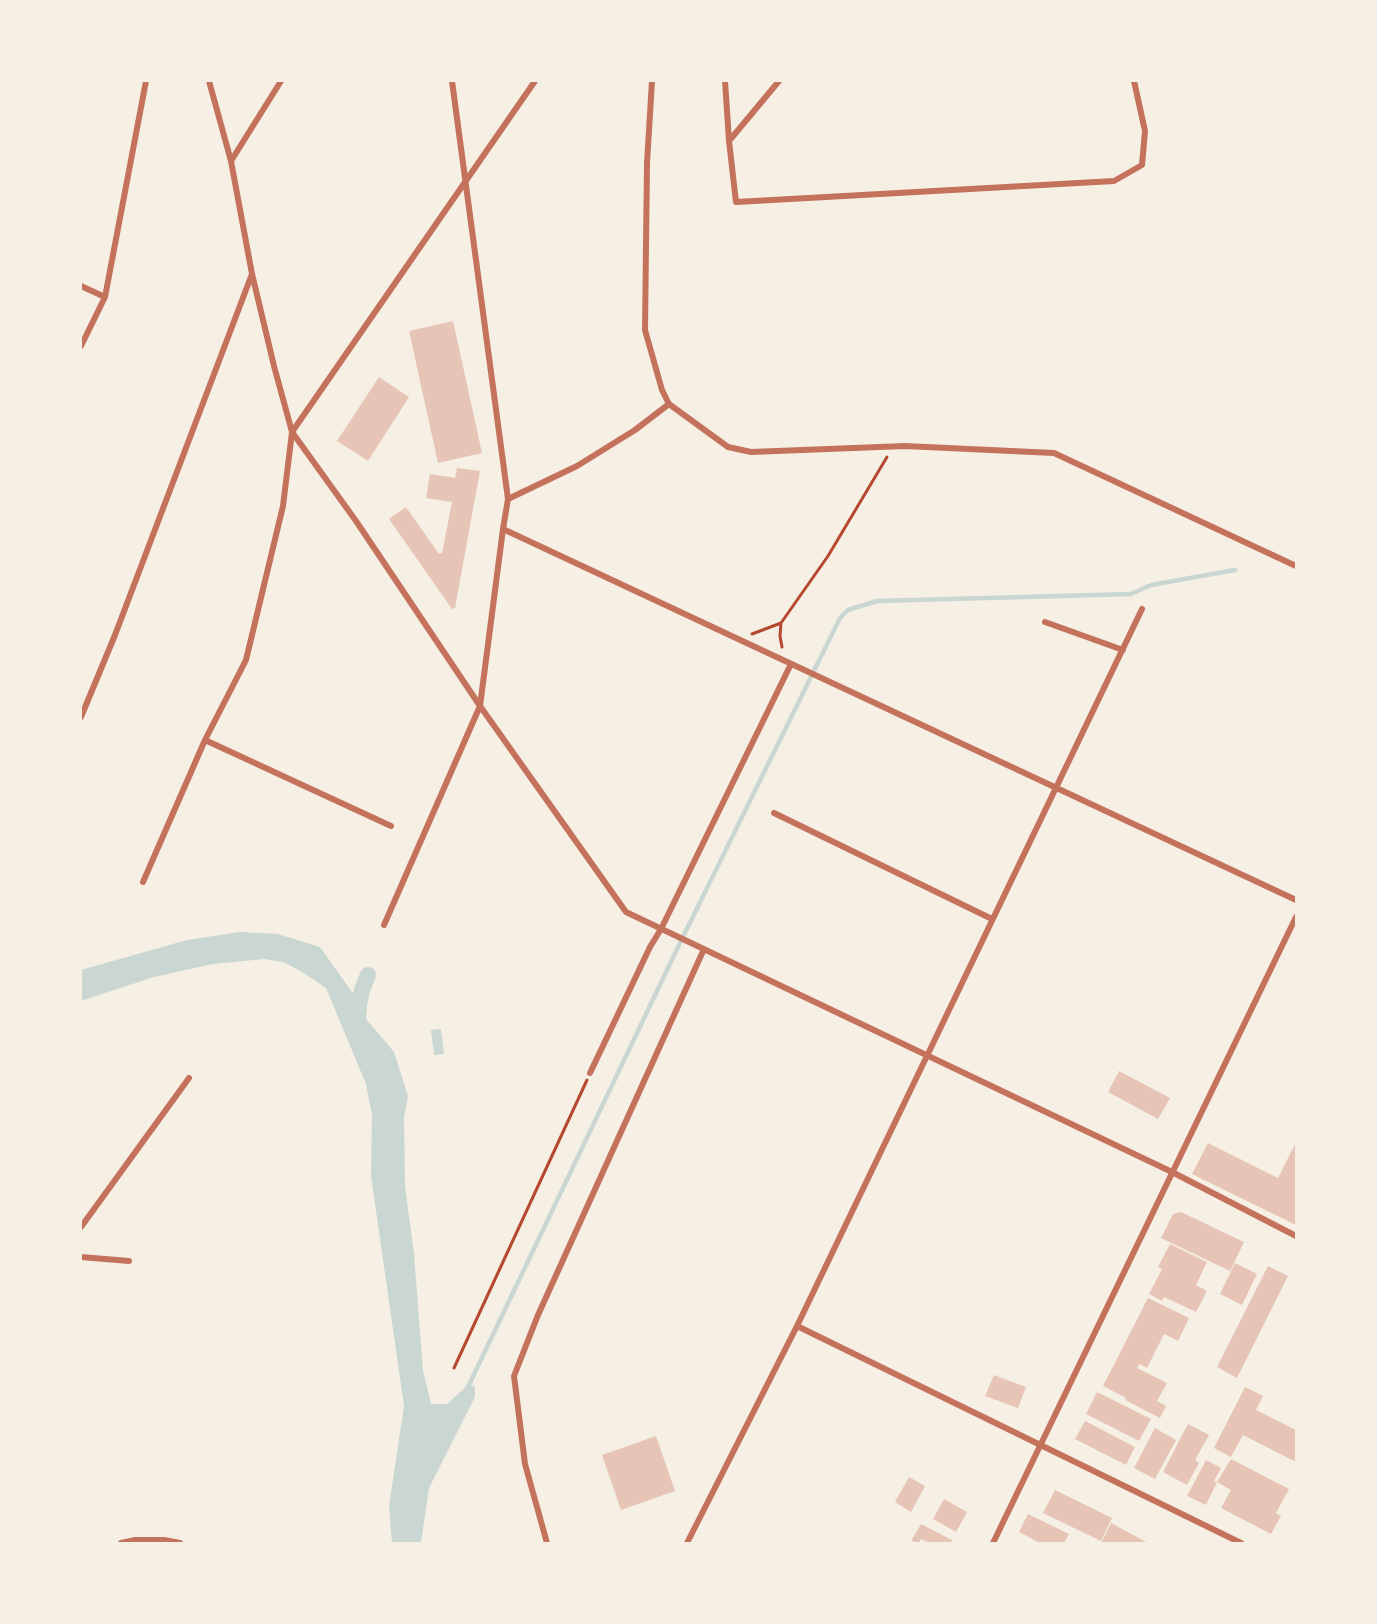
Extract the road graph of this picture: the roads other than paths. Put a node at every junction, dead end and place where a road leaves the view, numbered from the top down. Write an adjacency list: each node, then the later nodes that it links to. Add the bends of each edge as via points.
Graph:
1 (146, 81): 15 (street)
2 (209, 81): 11 (street)
3 (281, 81): 11 (street)
4 (452, 81): 12 (street)
5 (535, 81): 12 (street)
6 (652, 81): 17 (street, via 645,330)
7 (725, 81): 10 (street)
8 (780, 81): 10 (street)
9 (1134, 81): 10 (street, via 1145,131 1142,165 1114,181 736,202)
10 (729, 141)
11 (231, 161): 13 (street)
12 (464, 180): 18 (street); 19 (street)
13 (252, 274): 18 (street); 27 (street, via 116,635)
14 (81, 286): 15 (street)
15 (105, 297): 16 (street)
16 (81, 346)
17 (669, 404): 19 (street, via 578,466); 21 (street, via 728,447 751,452 905,446 1054,453)
18 (292, 432): 26 (street); 28 (street, via 283,506 246,660)
19 (508, 499): 20 (street)
20 (502, 529): 25 (street); 26 (street)
21 (1296, 566)
22 (1142, 609): 24 (street)
23 (1045, 621): 24 (street)
24 (1123, 650): 29 (street)
25 (791, 664): 29 (street); 37 (street)
26 (480, 706): 36 (street); 37 (street, via 626,912)
27 (81, 717)
28 (205, 740): 31 (street); 32 (street)
29 (1056, 788): 33 (street); 35 (street)
30 (774, 813): 35 (street)
31 (391, 826)
32 (143, 882)
33 (1296, 900)
34 (1296, 917): 42 (street)
35 (992, 919): 39 (street)
36 (384, 925)
37 (661, 929): 38 (street); 40 (street)
38 (704, 949): 39 (street); 51 (street, via 514,1376 525,1464)
39 (926, 1055): 42 (street); 47 (street)
40 (590, 1073)
41 (189, 1078): 43 (street)
42 (1172, 1172): 44 (street); 48 (street)
43 (81, 1227)
44 (1296, 1236)
45 (81, 1257): 46 (street)
46 (129, 1262)
47 (797, 1326): 48 (street); 52 (street)
48 (1040, 1445): 53 (street); 54 (street)
49 (121, 1543): 50 (street)
50 (180, 1543)
51 (547, 1543)
52 (687, 1543)
53 (993, 1543)
54 (1241, 1543)

